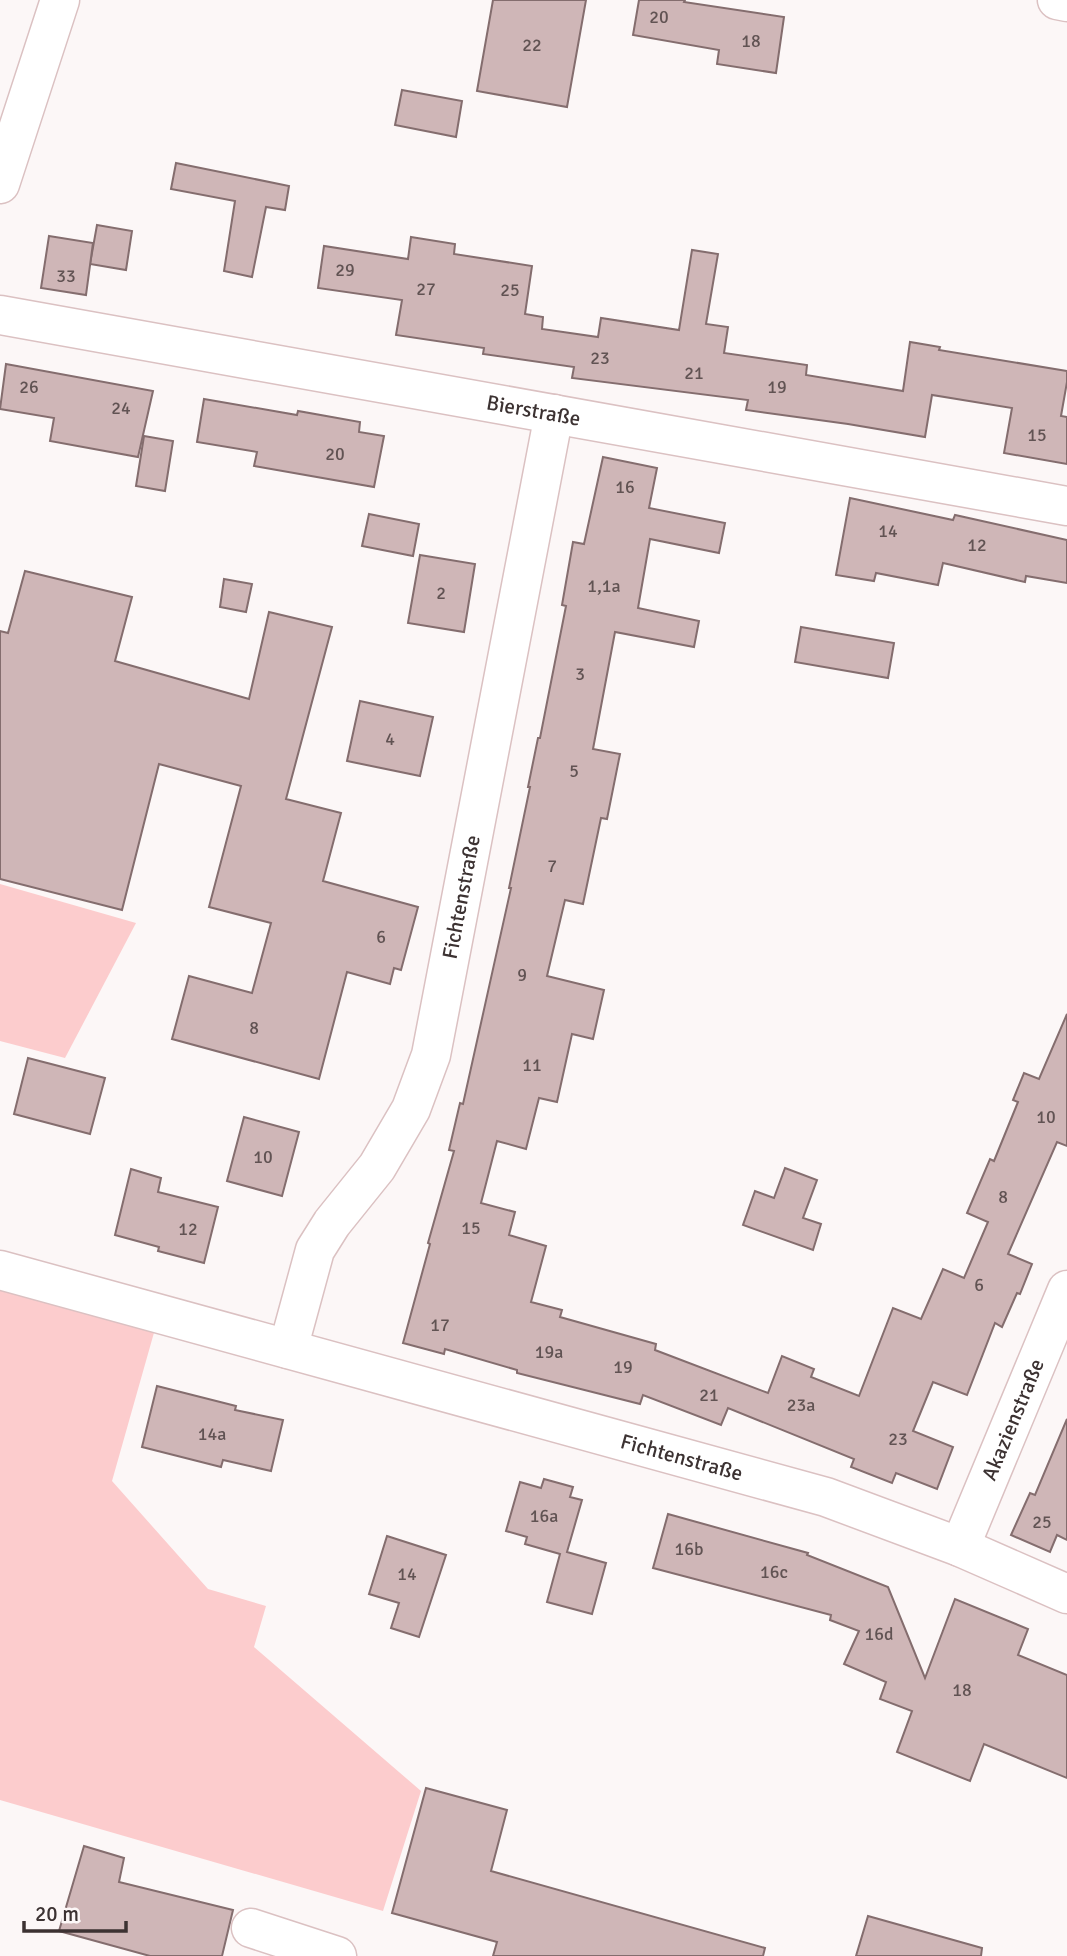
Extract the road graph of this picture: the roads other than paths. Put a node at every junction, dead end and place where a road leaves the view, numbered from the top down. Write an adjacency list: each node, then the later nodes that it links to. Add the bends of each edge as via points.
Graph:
1 (61, 0): 4 (street)
2 (1057, 0): 3 (street)
3 (1067, 2)
4 (0, 184)
5 (0, 315): 6 (street, Bierstraße)
6 (554, 414): 7 (street, Bierstraße); 10 (street, Fichtenstraße, via 431,1055 411,1109 377,1167 315,1251)
7 (1067, 506)
8 (0, 1270): 10 (street, Fichtenstraße)
9 (1067, 1290): 11 (street, Akazienstraße)
10 (288, 1349): 11 (street, Fichtenstraße, via 826,1497)
11 (960, 1547): 12 (street, Fichtenstraße)
12 (1067, 1594)
13 (251, 1928): 14 (street)
14 (337, 1956)

